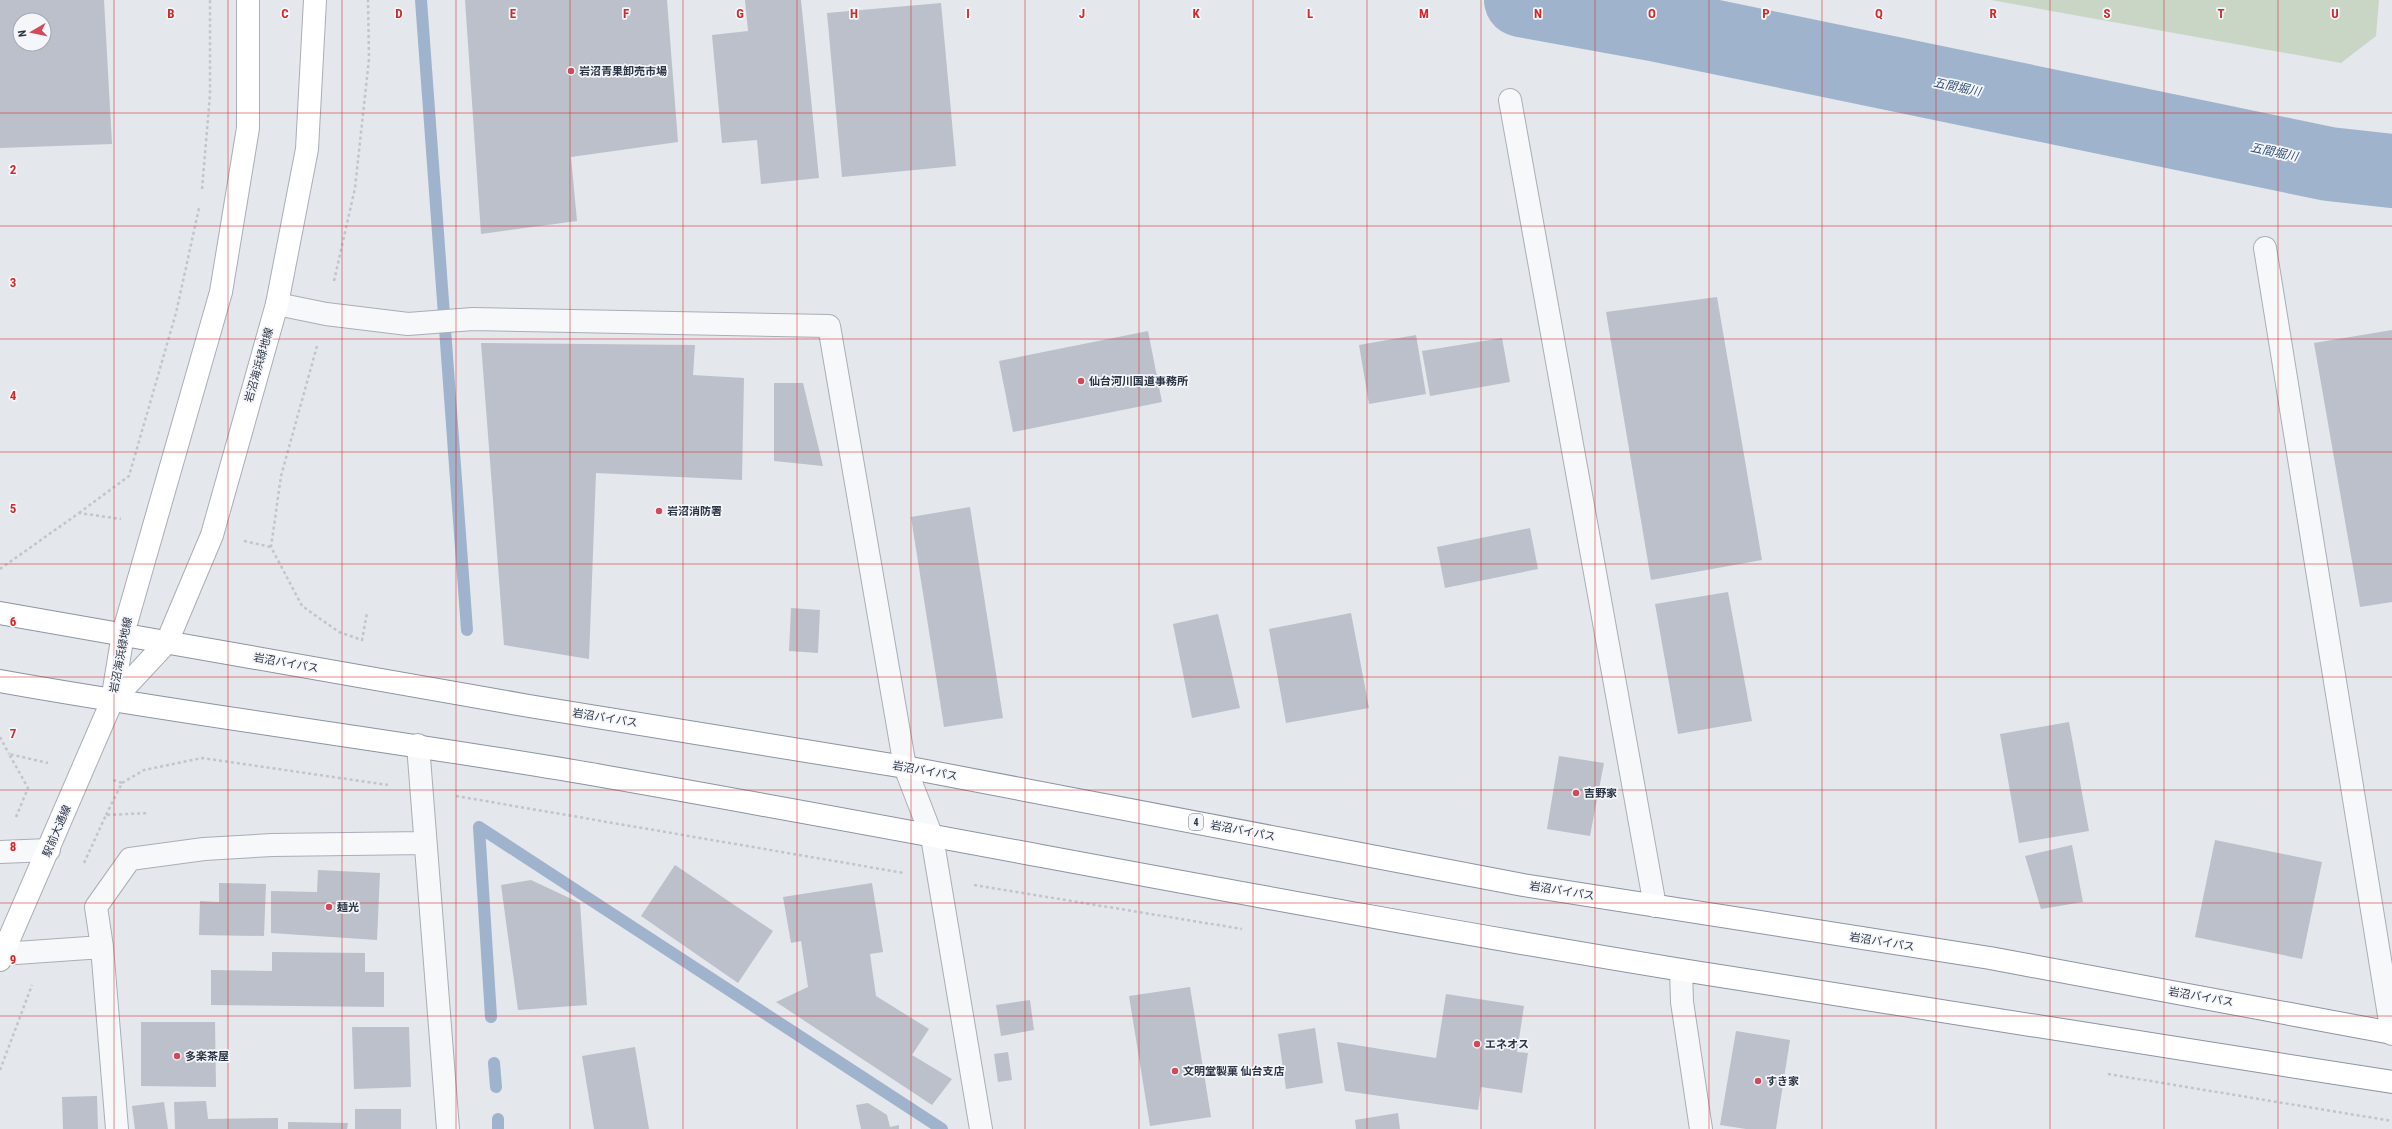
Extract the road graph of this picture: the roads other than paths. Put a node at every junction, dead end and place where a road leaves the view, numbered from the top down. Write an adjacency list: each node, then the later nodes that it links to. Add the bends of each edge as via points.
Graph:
1 (248, 0): 7 (main road, 岩沼海浜緑地線, via 248,128 221,292)
2 (315, 0): 5 (main road, 岩沼海浜緑地線, via 307,149)
3 (1510, 100): 17 (street)
4 (2265, 248): 21 (street)
5 (277, 304): 8 (main road, 岩沼海浜緑地線, via 212,535); 12 (street, via 326,314 408,324 473,319 829,326)
6 (0, 614): 7 (main road, 岩沼バイパス / 4)
7 (123, 634): 8 (main road, 岩沼バイパス / 4); 10 (main road, 岩沼海浜緑地線)
8 (167, 642): 10 (main road, 岩沼海浜緑地線); 12 (main road, 岩沼バイパス / 4, via 521,704)
9 (0, 681): 10 (main road)
10 (112, 701): 11 (main road); 15 (main road, 駅前大通線)
11 (418, 746): 13 (main road, via 600,775); 14 (street)
12 (905, 767): 13 (street); 17 (main road, 岩沼バイパス / 4, via 1515,884)
13 (932, 837): 20 (main road); 25 (street)
14 (425, 843): 18 (street, via 272,845 204,849 130,859 96,907); 24 (street)
15 (49, 850): 16 (street); 19 (main road, 駅前大通線)
16 (0, 852)
17 (1656, 906): 21 (main road, 岩沼バイパス / 4, via 1990,958)
18 (102, 947): 19 (street); 23 (street)
19 (1, 957)
20 (1682, 970): 22 (main road); 26 (street, via 1682,1002)
21 (2392, 1033)
22 (2392, 1082)
23 (117, 1129)
24 (448, 1129)
25 (981, 1129)
26 (1701, 1129)

